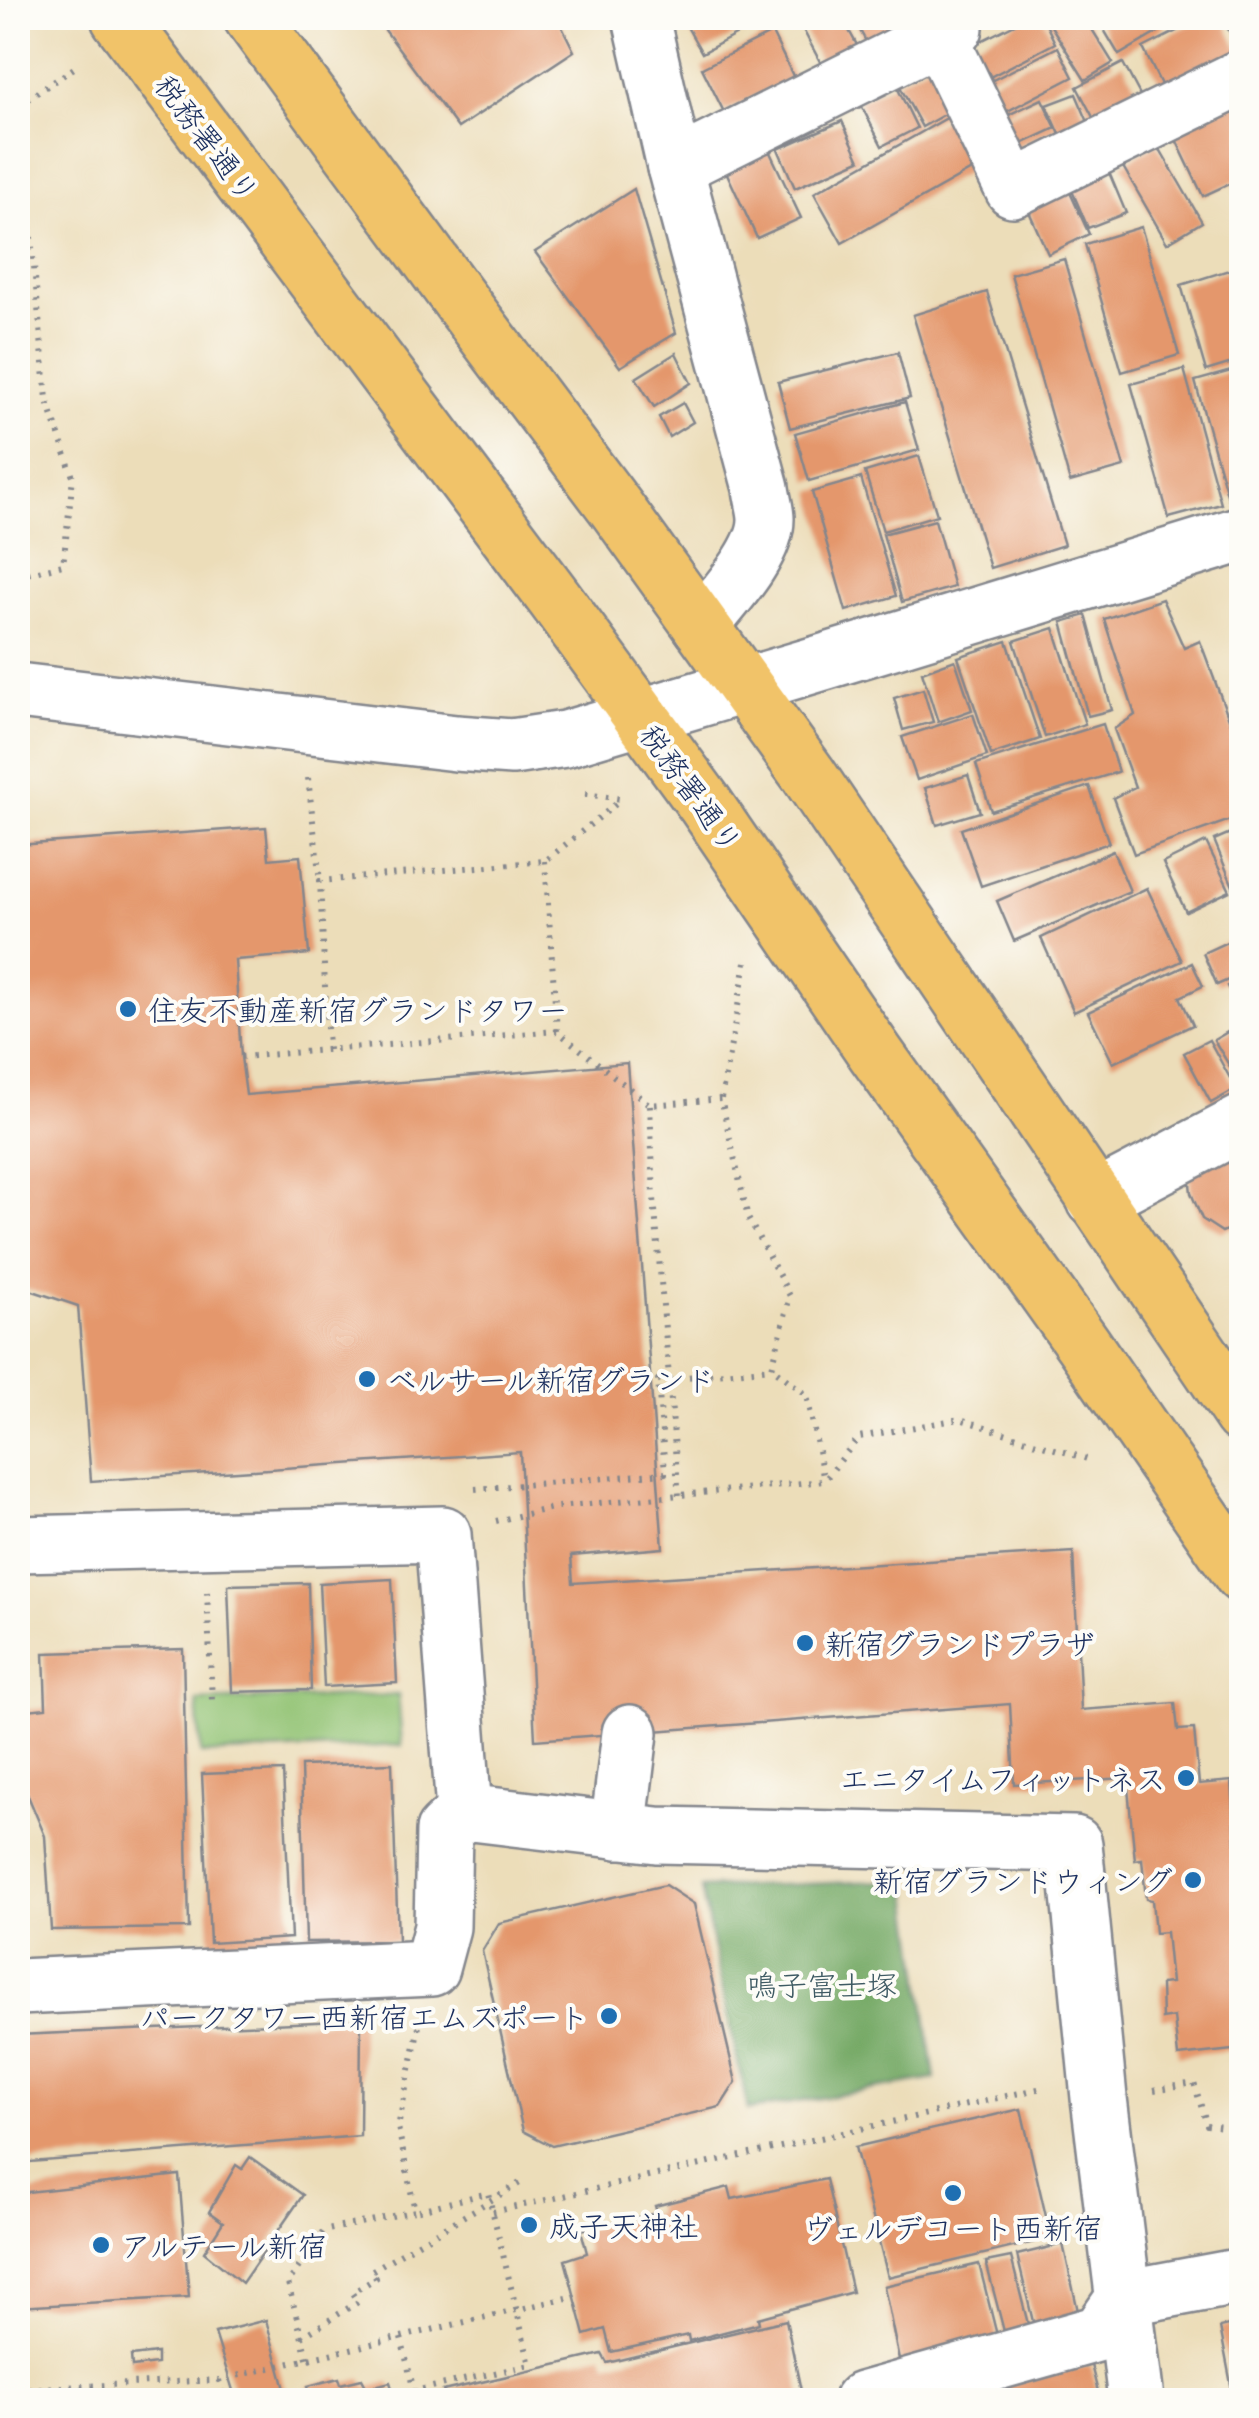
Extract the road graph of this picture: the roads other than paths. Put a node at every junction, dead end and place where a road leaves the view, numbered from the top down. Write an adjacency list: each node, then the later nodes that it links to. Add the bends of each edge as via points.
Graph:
1 (119, 18): 11 (main road, 税務署通り)
2 (252, 18): 8 (main road)
3 (641, 18): 6 (street)
4 (955, 25): 5 (street, via 1013,188); 6 (street)
5 (1242, 76)
6 (676, 167): 8 (street, via 766,522 753,558)
7 (1242, 534): 9 (street)
8 (702, 626): 9 (main road)
9 (745, 685): 11 (street); 13 (main road)
10 (18, 691): 11 (street, via 512,748)
11 (641, 716): 17 (main road, 税務署通り)
12 (1242, 1123): 13 (street)
13 (1095, 1200): 14 (main road)
14 (1242, 1414)
15 (18, 1498): 16 (street)
16 (18, 1544): 19 (street, via 442,1534)
17 (1242, 1575)
18 (630, 1734): 20 (street)
19 (464, 1812): 20 (street); 21 (street, via 444,1831 442,1928 431,1968)
20 (618, 1830): 23 (street, via 1074,1844)
21 (18, 1987)
22 (1242, 2276): 23 (street)
23 (1124, 2298): 24 (street, via 1100,2334); 25 (street)
24 (862, 2400)
25 (1136, 2400)

